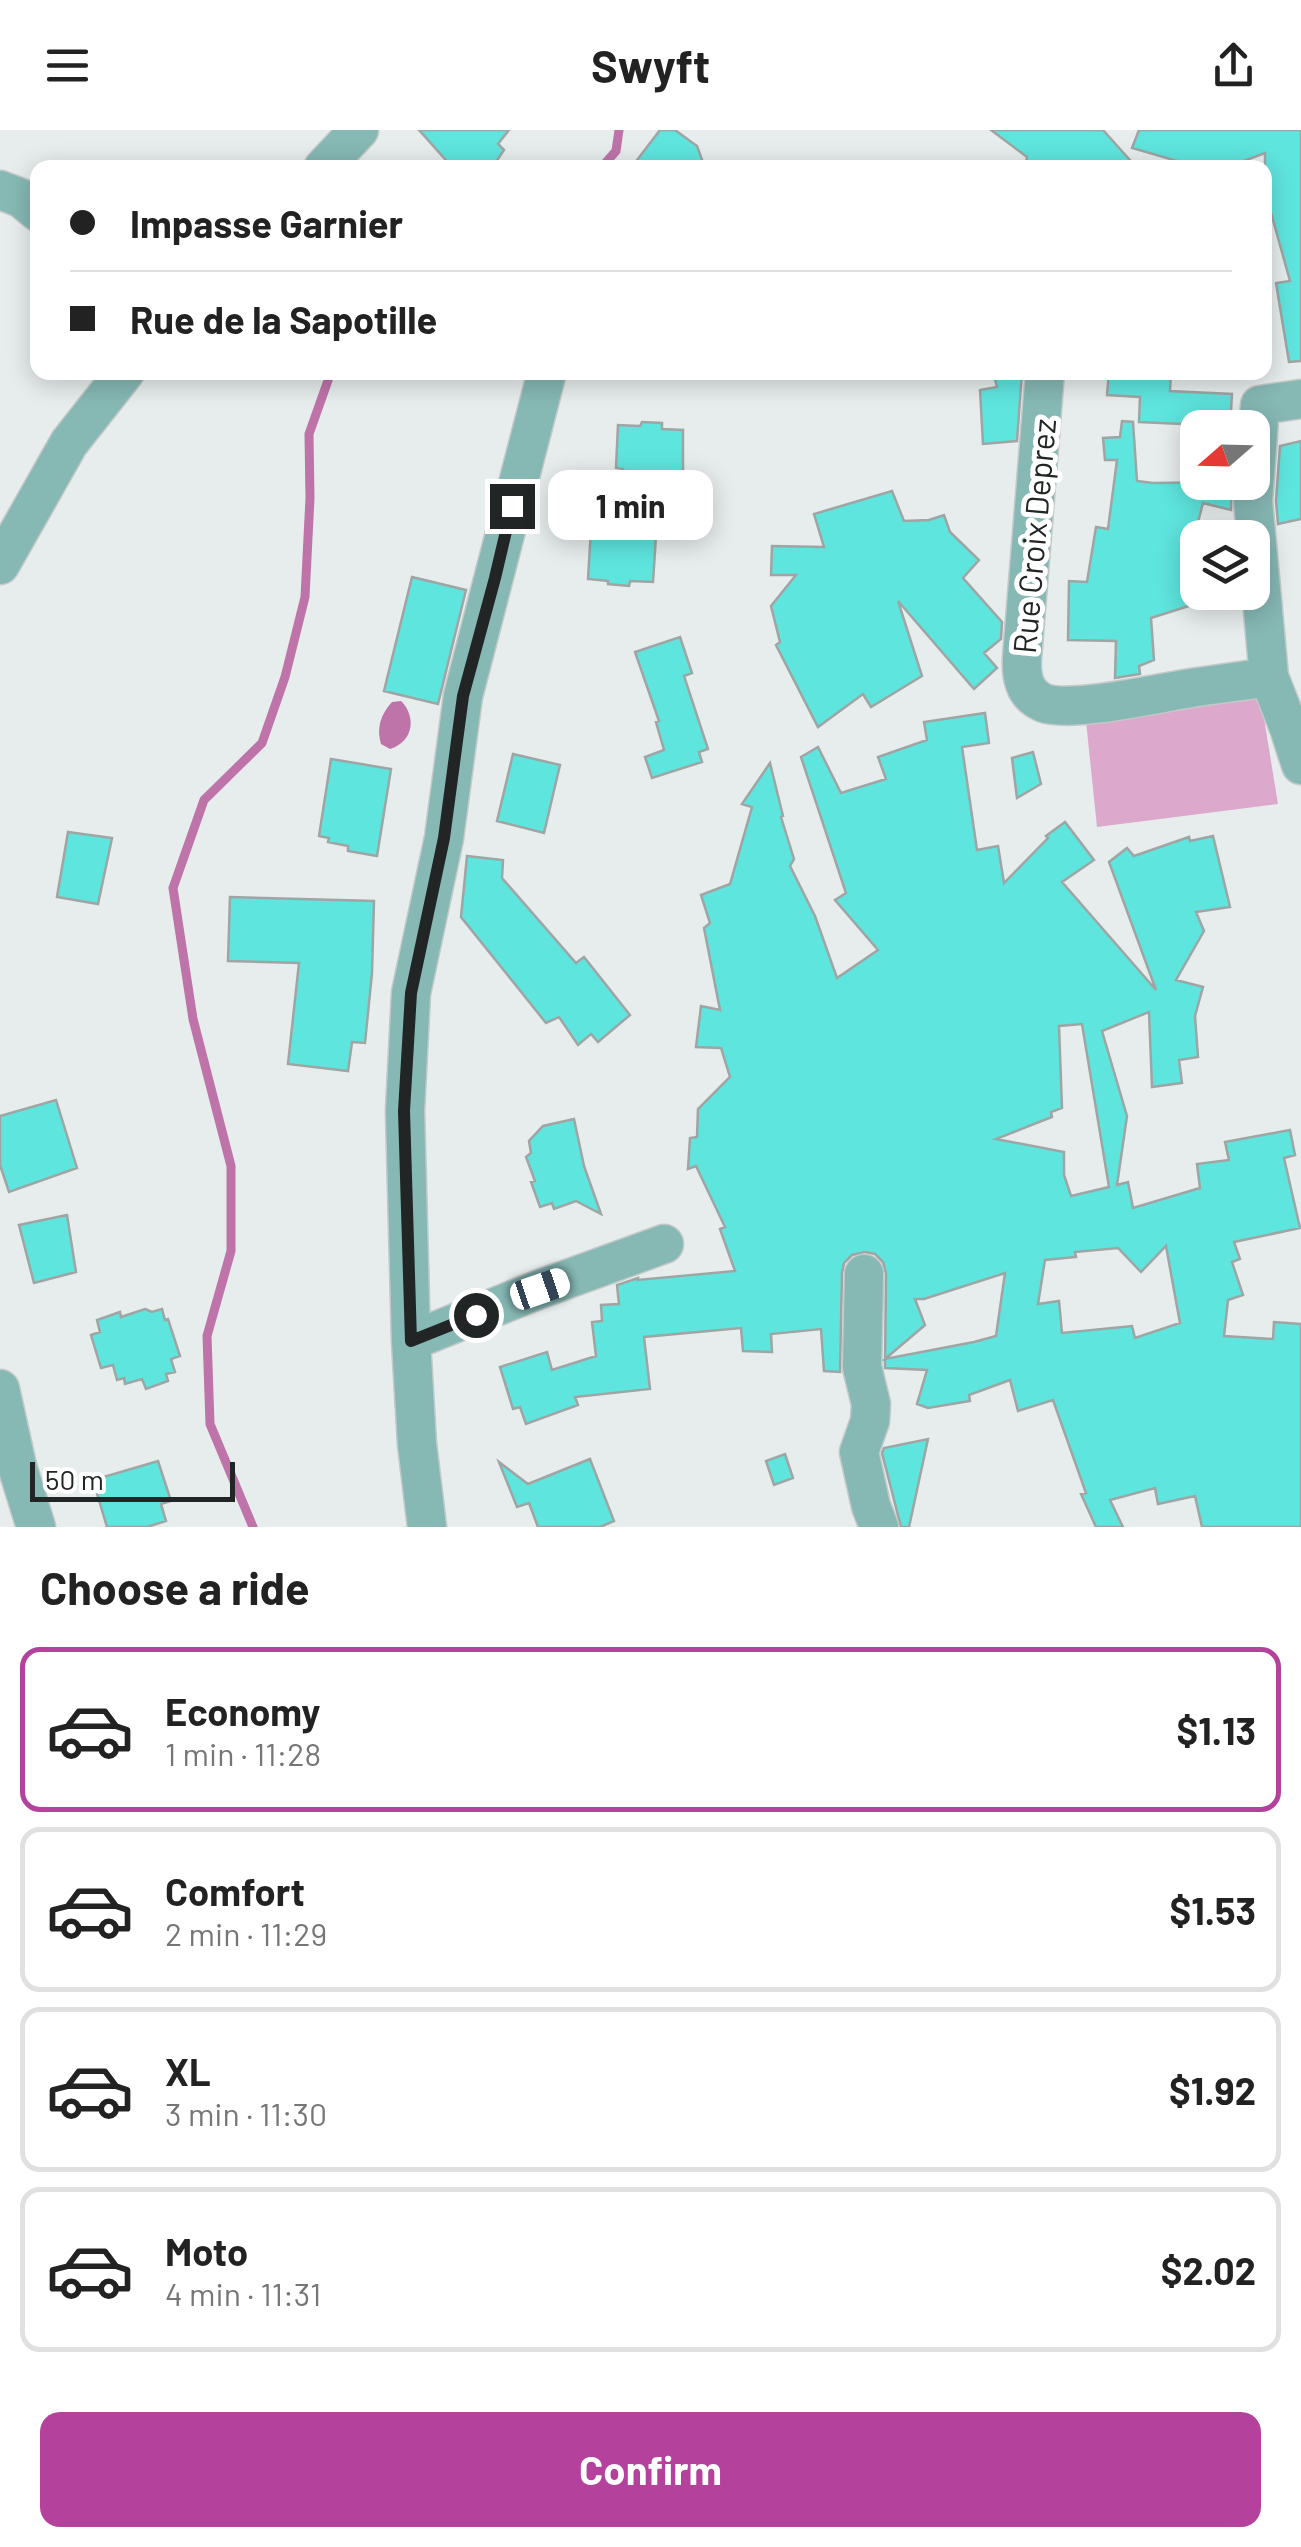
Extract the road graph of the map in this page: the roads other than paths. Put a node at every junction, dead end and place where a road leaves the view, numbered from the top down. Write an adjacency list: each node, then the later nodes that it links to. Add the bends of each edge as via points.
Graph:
1 (360, 130): 2 (street)
2 (331, 160)
3 (0, 190): 4 (street)
4 (30, 205)
5 (119, 380): 9 (street, via 69,443)
6 (545, 380): 14 (street, via 463,696 444,838 411,993 404,1111)
7 (1044, 380): 10 (street, Rue Croix Deprez, via 1021,676 1028,692 1064,705)
8 (1301, 400): 10 (street, via 1260,405 1253,501)
9 (0, 565)
10 (1269, 677): 11 (street)
11 (1301, 765)
12 (664, 1244): 14 (street)
13 (864, 1274): 19 (street, via 862,1367 871,1404 859,1452)
14 (411, 1341): 18 (street)
15 (0, 1389): 16 (street)
16 (9, 1469): 17 (street)
17 (36, 1527)
18 (427, 1527)
19 (879, 1527)

